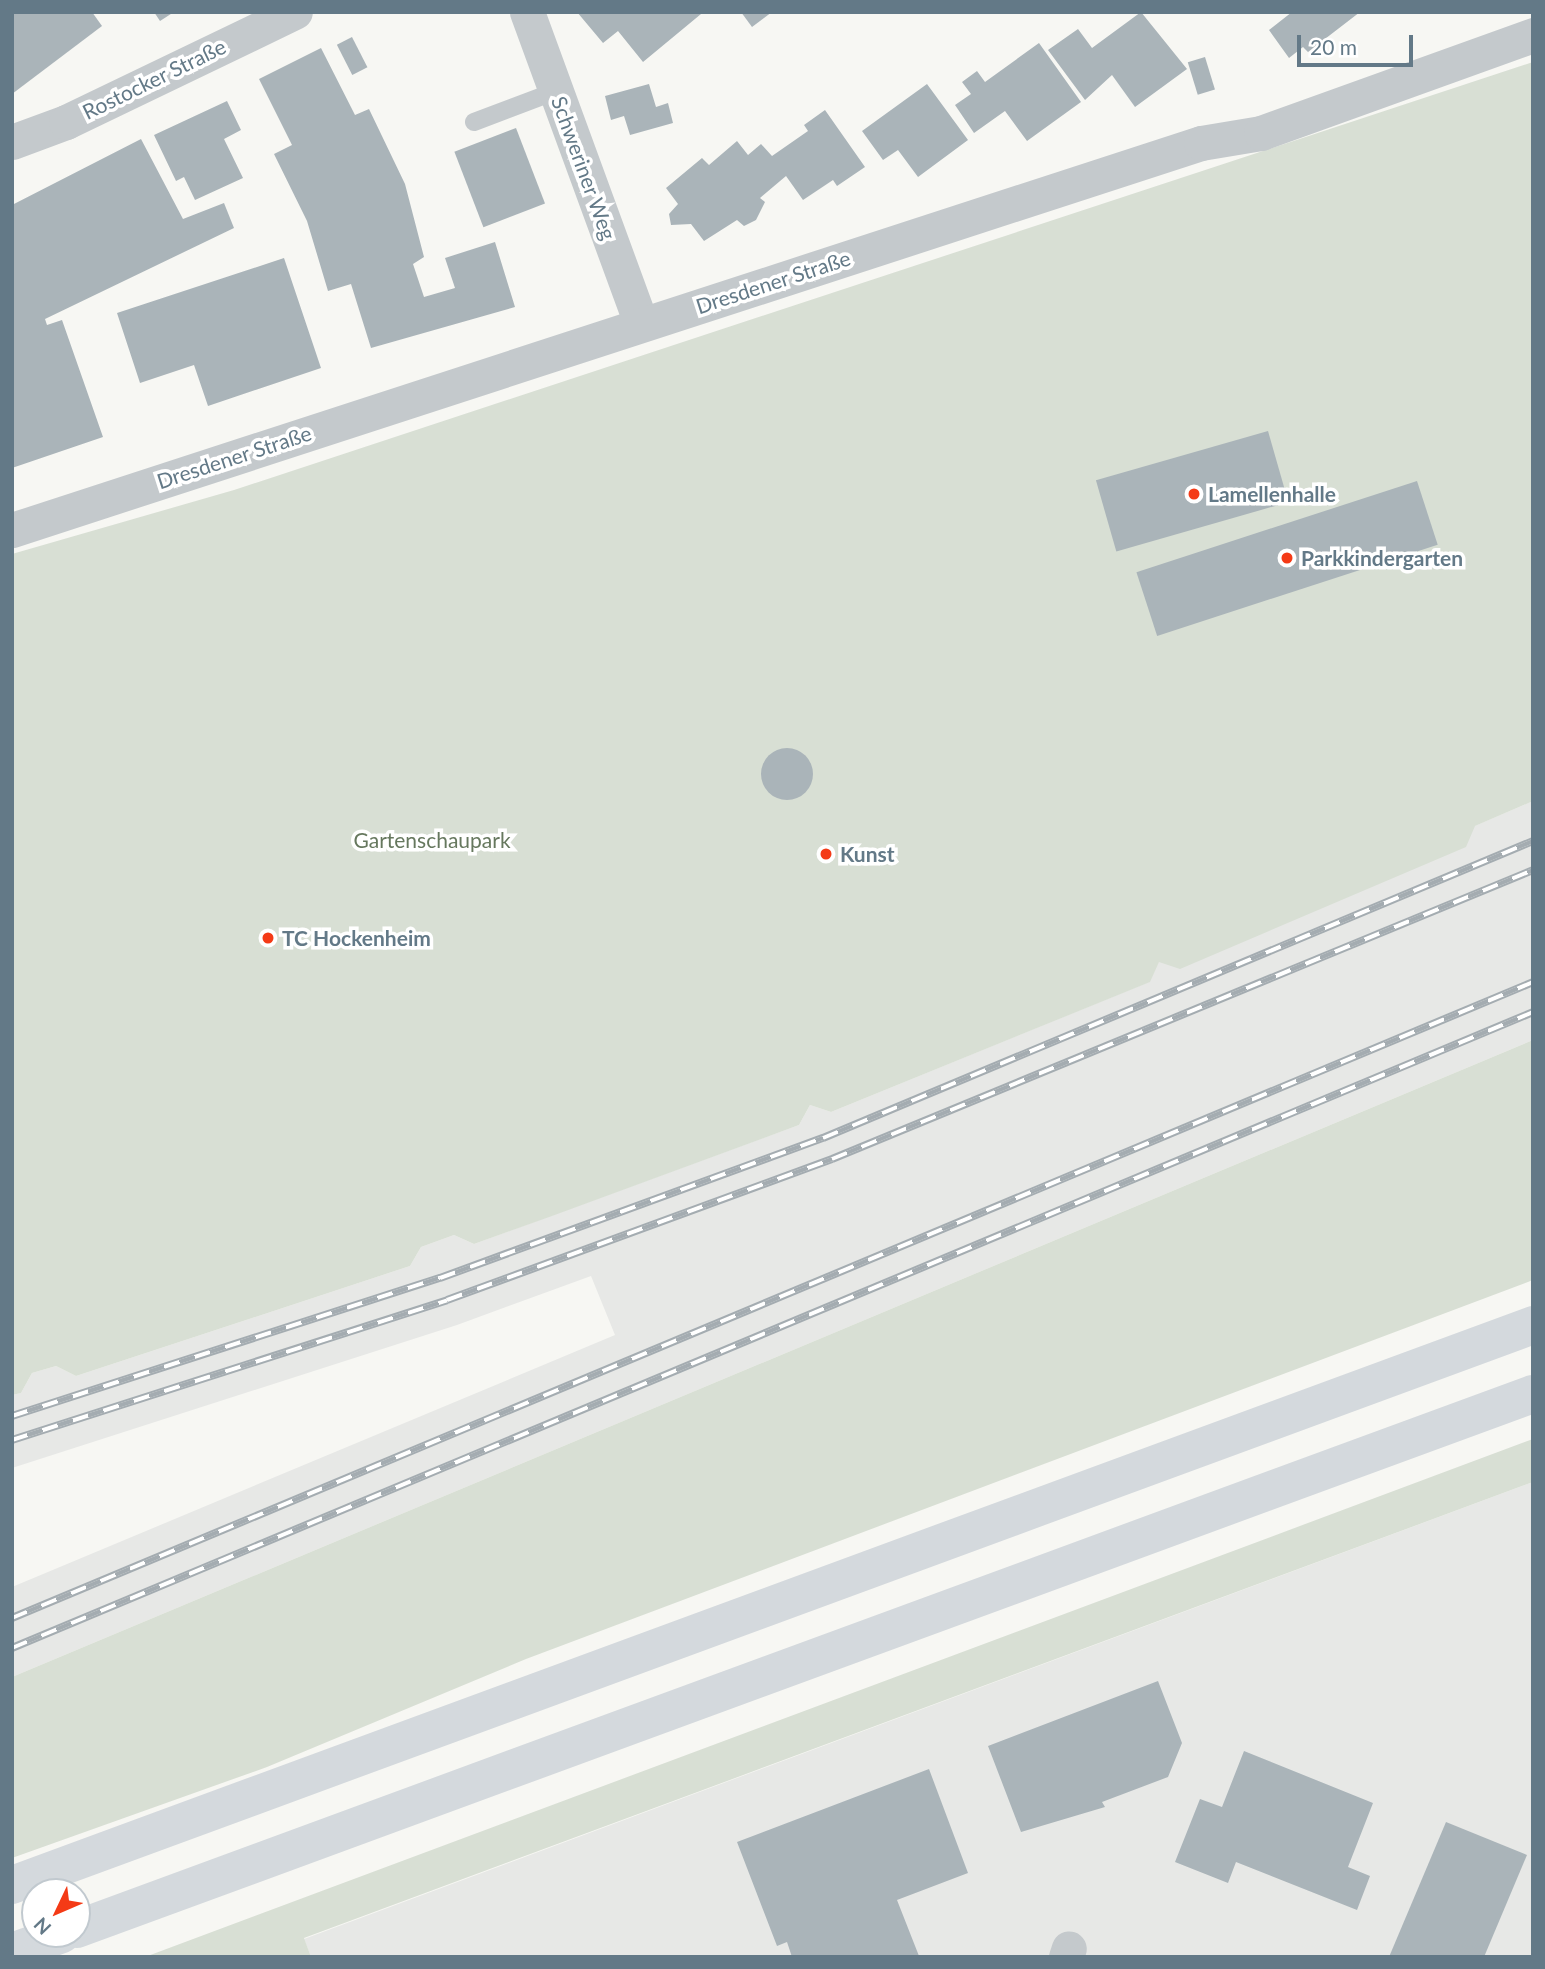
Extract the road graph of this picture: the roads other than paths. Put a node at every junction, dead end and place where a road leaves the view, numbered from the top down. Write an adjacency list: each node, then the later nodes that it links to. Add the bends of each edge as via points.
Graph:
1 (295, 12): 6 (street, Rostocker Straße, via 66,122)
2 (527, 12): 4 (street, Schweriner Weg)
3 (1533, 35): 7 (street, Dresdener Straße, via 1261,133 1201,143)
4 (556, 90): 5 (lane); 7 (street, Schweriner Weg)
5 (474, 122)
6 (12, 142)
7 (641, 323): 8 (street, Dresdener Straße)
8 (12, 530)
9 (1533, 1325): 11 (highway)
10 (1533, 1394): 12 (highway)
11 (12, 1885)
12 (91, 1924)

